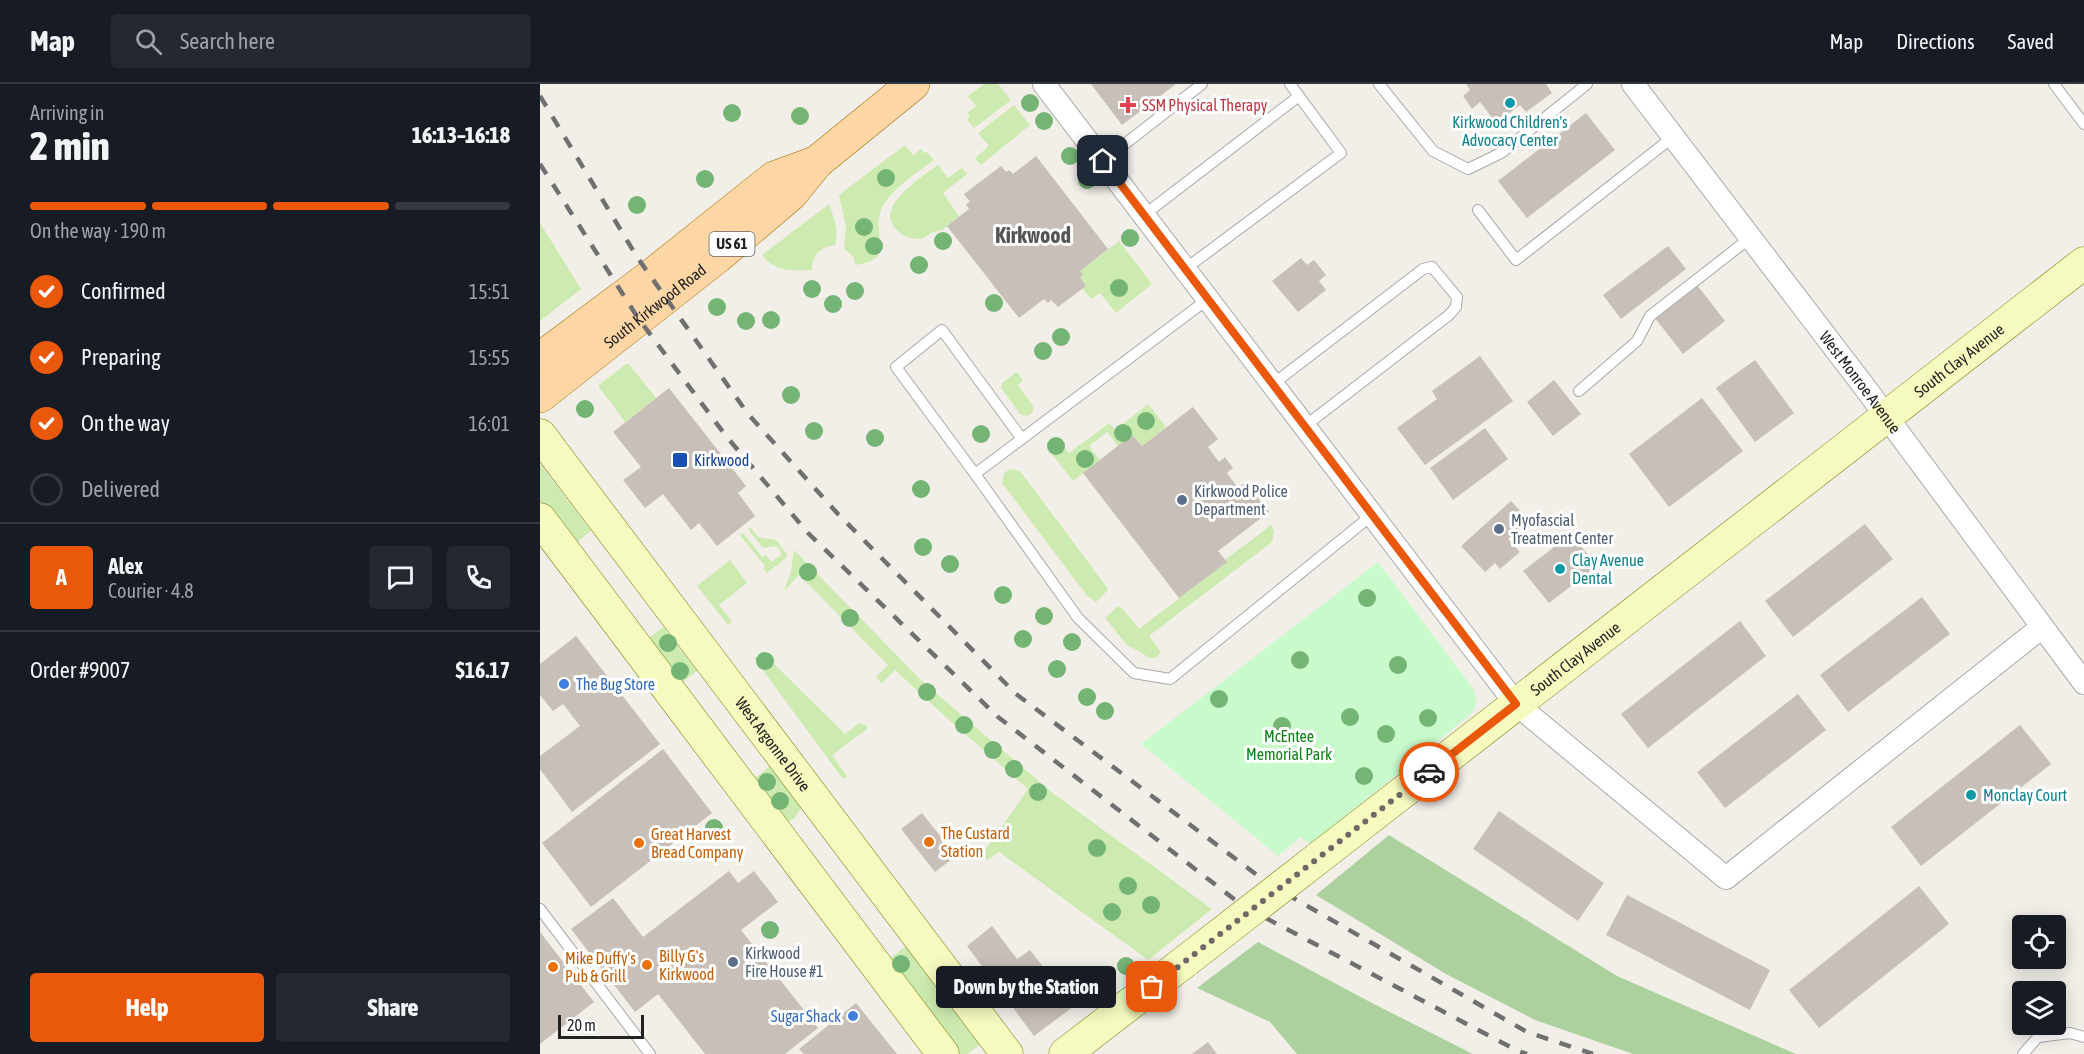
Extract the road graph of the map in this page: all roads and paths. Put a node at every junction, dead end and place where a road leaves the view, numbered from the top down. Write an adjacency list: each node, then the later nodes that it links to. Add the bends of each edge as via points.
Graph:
1 (913, 84): 13 (main road, South Kirkwood Road / US 61)
2 (1044, 84): 12 (street)
3 (1202, 84): 12 (lane)
4 (1290, 84): 9 (lane)
5 (1379, 84): 6 (lane, via 1433,151 1467,170 1501,153)
6 (1587, 84)
7 (1633, 84): 11 (street, West Monroe Avenue)
8 (2054, 84): 10 (lane)
9 (1299, 96): 15 (lane); 18 (lane, via 1341,153)
10 (2084, 124)
11 (1673, 136): 14 (lane, via 1515,260); 16 (street, West Monroe Avenue)
12 (1103, 161): 15 (street)
13 (817, 162): 20 (main road, South Kirkwood Road / US 61, via 774,178); 23 (main road, South Kirkwood Road / US 61, via 791,194 717,257)
14 (1478, 210)
15 (1144, 215): 18 (street)
16 (1750, 238): 22 (lane, via 1650,316 1637,342); 24 (street, West Monroe Avenue)
17 (2083, 265): 24 (street, South Clay Avenue)
18 (1185, 269): 19 (street)
19 (1208, 299): 21 (street); 27 (lane)
20 (540, 359)
21 (1273, 384): 25 (street); 25 (lane, via 1423,268 1432,267 1457,297 1456,307 1449,315)
22 (1579, 391)
23 (540, 396)
24 (1887, 417): 33 (street, West Monroe Avenue); 35 (street, South Clay Avenue)
25 (1305, 426): 29 (street)
26 (540, 435): 31 (street, West Argonne Drive)
27 (1022, 439): 28 (lane); 28 (lane, via 942,330 896,367)
28 (975, 474): 29 (lane, via 1078,618 1134,673 1170,679)
29 (1372, 515): 35 (street)
30 (540, 519): 32 (street)
31 (640, 567): 32 (street); 36 (street, West Argonne Drive)
32 (599, 598): 37 (street)
33 (2042, 627): 34 (street, West Monroe Avenue); 35 (street, via 1726,878)
34 (2084, 682)
35 (1516, 704): 43 (street, South Clay Avenue, bridge)
36 (746, 708): 37 (street); 42 (street, West Argonne Drive)
37 (705, 739): 41 (street)
38 (540, 909): 40 (lane)
39 (2084, 1037): 44 (lane, via 2070,1033 2038,1037)
40 (650, 1054)
41 (943, 1054)
42 (1007, 1054)
43 (1065, 1054)
44 (2023, 1054)

